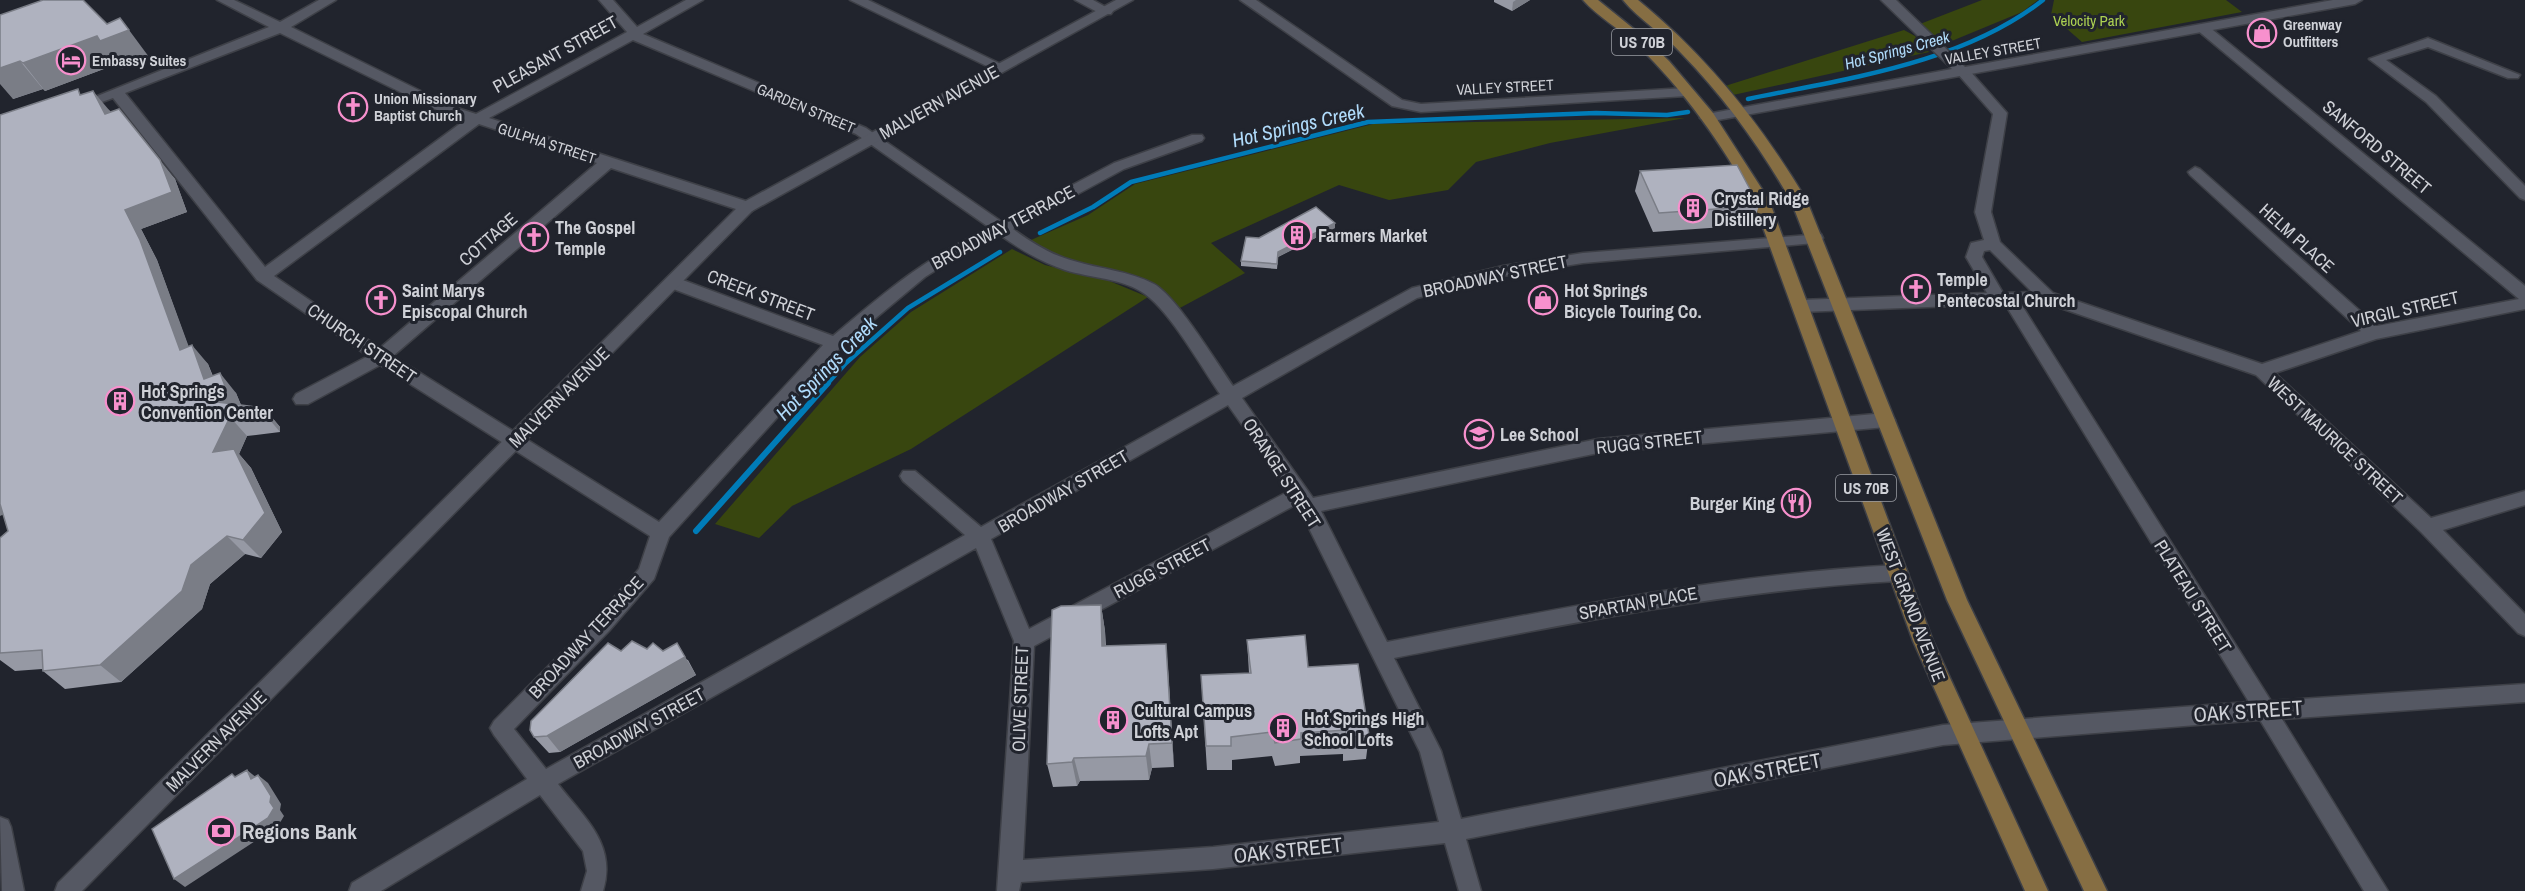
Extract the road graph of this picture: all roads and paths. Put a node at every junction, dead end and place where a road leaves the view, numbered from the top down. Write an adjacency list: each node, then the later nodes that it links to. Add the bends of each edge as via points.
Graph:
1 (224, 0): 16 (street, GULPHA STREET)
2 (329, 0): 16 (street)
3 (606, 0): 18 (street, GARDEN STREET)
4 (696, 0): 18 (street, PLEASANT STREET)
5 (857, 0): 19 (street)
6 (1082, 0): 15 (street)
7 (1126, 0): 15 (street, MALVERN AVENUE)
8 (1247, 0): 14 (street)
9 (1276, 0): 14 (street)
10 (1590, 0): 22 (main road, US 70B, via 1621,21)
11 (1630, 0): 25 (main road, US 70B, via 1689,50)
12 (1888, 0): 20 (street)
13 (2355, 0): 17 (street, VALLEY STREET)
14 (1261, 9): 22 (street, VALLEY STREET, via 1397,103 1421,108)
15 (1106, 11): 19 (street, MALVERN AVENUE)
16 (280, 28): 23 (street); 27 (street, GULPHA STREET)
17 (2203, 28): 20 (street, VALLEY STREET); 40 (street, SANFORD STREET)
18 (634, 32): 27 (street, PLEASANT STREET); 28 (street, GARDEN STREET)
19 (1002, 68): 28 (street, MALVERN AVENUE)
20 (1964, 73): 25 (street, VALLEY STREET); 37 (street, WEST MAURICE STREET, via 2000,113 1983,212)
21 (2513, 75): 32 (street, via 2428,42 2376,59 2432,99)
22 (1686, 92): 26 (main road, WEST GRAND AVENUE / US 70B)
23 (117, 93): 24 (street); 38 (street, CHURCH STREET)
24 (67, 110)
25 (1739, 112): 26 (street, VALLEY STREET); 35 (main road, US 70B, via 1780,167)
26 (1707, 118): 36 (main road, WEST GRAND AVENUE / US 70B, via 1749,177)
27 (476, 120): 30 (street, GULPHA STREET); 38 (street, PLEASANT STREET)
28 (873, 138): 33 (street, MALVERN AVENUE); 34 (street, GARDEN STREET)
29 (1197, 138): 34 (street, BROADWAY TERRACE, via 1119,166)
30 (607, 163): 33 (street, GULPHA STREET); 48 (street, COTTAGE)
31 (2195, 172): 46 (street, HELM PLACE)
32 (2525, 195)
33 (747, 207): 39 (street, MALVERN AVENUE)
34 (1001, 229): 47 (street, BROADWAY TERRACE, via 958,248 919,273); 50 (street, ORANGE STREET, via 1042,257 1149,289 1171,311)
35 (1815, 238): 36 (street, BROADWAY STREET); 45 (main road, US 70B)
36 (1776, 240): 44 (main road, WEST GRAND AVENUE / US 70B); 50 (street, BROADWAY STREET, via 1583,258 1440,285 1412,294)
37 (1993, 244): 41 (street, WEST MAURICE STREET); 42 (street, PLATEAU STREET, via 1977,247 1974,257)
38 (263, 276): 48 (street, CHURCH STREET)
39 (674, 283): 47 (street, CREEK STREET); 54 (street, MALVERN AVENUE)
40 (2525, 295)
41 (2047, 297): 42 (street); 49 (street, WEST MAURICE STREET)
42 (2005, 300): 45 (street); 66 (street, PLATEAU STREET)
43 (2525, 303): 46 (street, VIRGIL STREET)
44 (1800, 306): 45 (street); 53 (main road, WEST GRAND AVENUE / US 70B)
45 (1842, 306): 52 (main road, US 70B)
46 (2374, 333): 49 (street, VIRGIL STREET)
47 (835, 343): 59 (street, BROADWAY TERRACE)
48 (381, 357): 51 (street, COTTAGE); 54 (street, CHURCH STREET)
49 (2262, 371): 58 (street, WEST MAURICE STREET)
50 (1231, 396): 57 (street, ORANGE STREET); 60 (street, BROADWAY STREET)
51 (302, 399)
52 (1886, 420): 53 (street, RUGG STREET); 67 (main road, US 70B, via 1957,600)
53 (1841, 423): 57 (street, RUGG STREET, via 1598,447); 61 (main road, WEST GRAND AVENUE / US 70B)
54 (515, 441): 59 (street, CHURCH STREET); 74 (street, MALVERN AVENUE)
55 (909, 476): 60 (street, OLIVE STREET)
56 (2525, 498): 58 (street)
57 (1304, 500): 63 (street, RUGG STREET); 64 (street, ORANGE STREET)
58 (2428, 527): 62 (street, WEST MAURICE STREET)
59 (661, 533): 69 (street, BROADWAY TERRACE, via 647,573 501,728)
60 (981, 538): 63 (street, OLIVE STREET); 69 (street, BROADWAY STREET)
61 (1898, 573): 64 (street, SPARTAN PLACE, via 1760,583 1638,602); 68 (main road, WEST GRAND AVENUE / US 70B)
62 (2525, 627)
63 (1024, 641): 72 (street, OLIVE STREET)
64 (1381, 652): 71 (street, ORANGE STREET, via 1430,751)
65 (2525, 693): 66 (street, OAK STREET)
66 (2263, 710): 67 (street, OAK STREET); 80 (street, PLATEAU STREET)
67 (2016, 728): 68 (street, OAK STREET); 79 (main road, US 70B)
68 (1964, 733): 71 (street, OAK STREET); 78 (main road, WEST GRAND AVENUE / US 70B)
69 (542, 782): 75 (street, BROADWAY STREET); 76 (street, via 593,847 598,871)
70 (0, 827): 73 (street)
71 (1455, 831): 72 (street, OAK STREET); 77 (street, ORANGE STREET)
72 (1009, 882)
73 (13, 891)
74 (66, 891)
75 (360, 891)
76 (592, 891)
77 (1470, 891)
78 (2037, 891)
79 (2096, 891)
80 (2377, 891)

